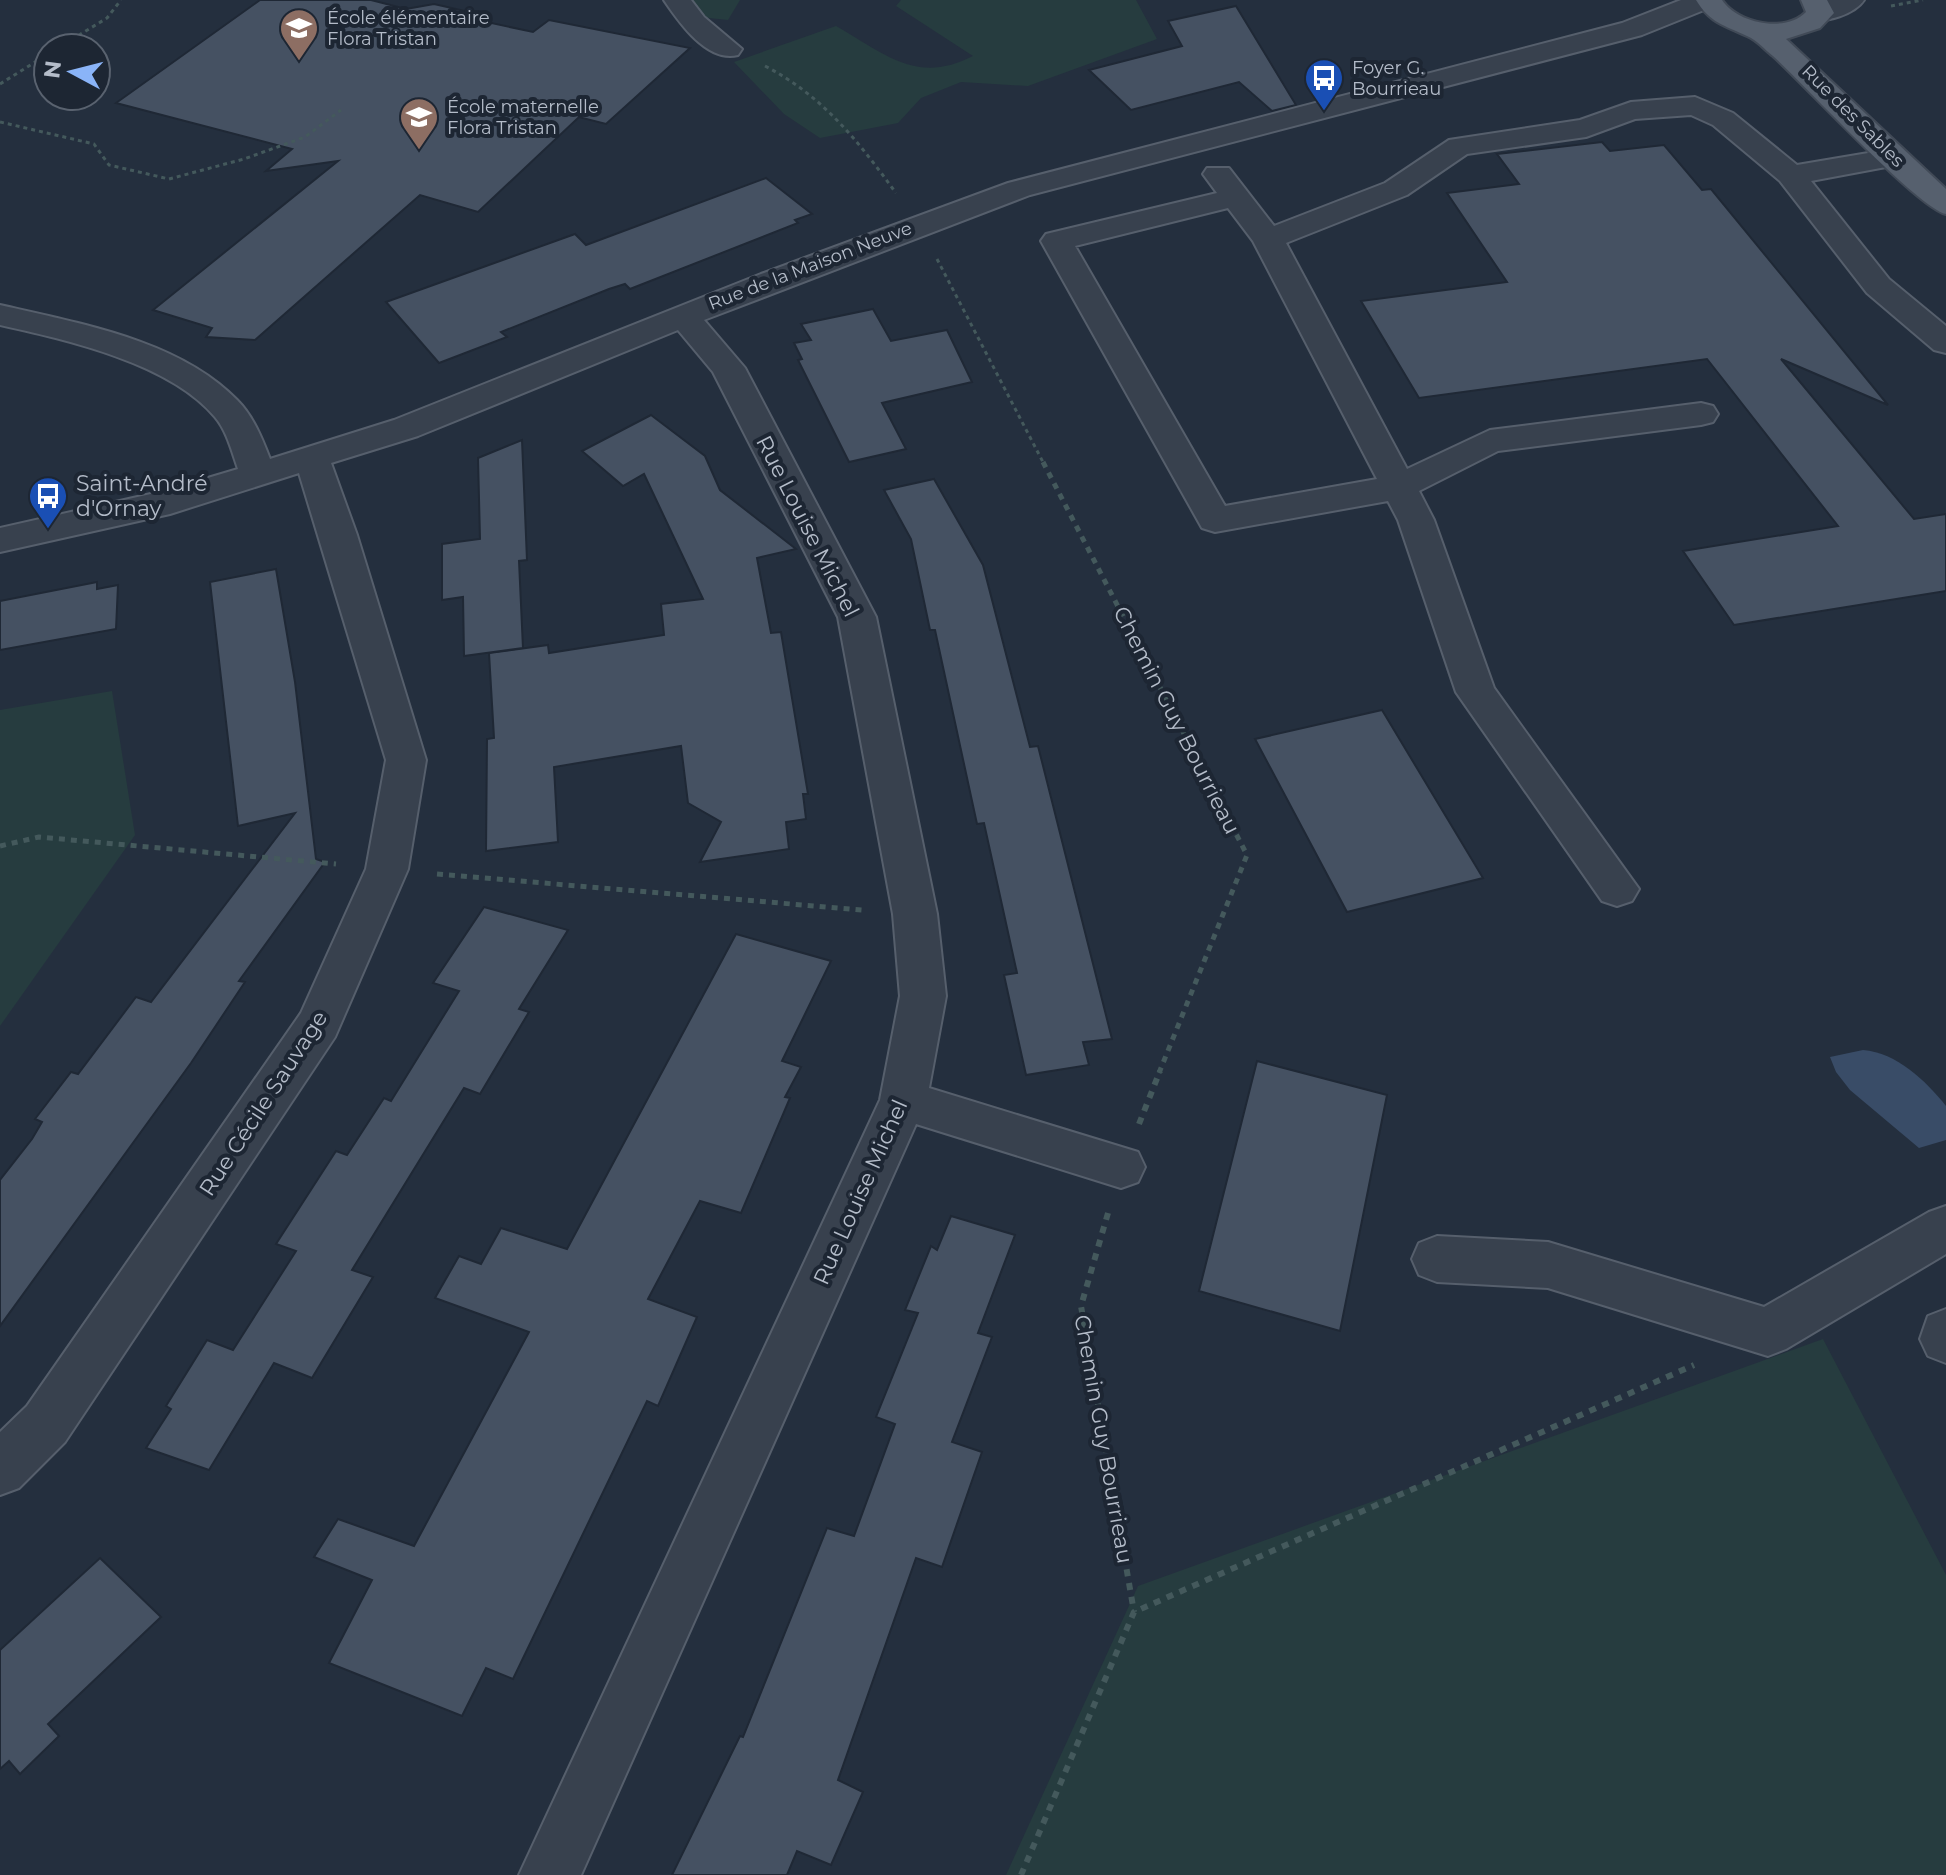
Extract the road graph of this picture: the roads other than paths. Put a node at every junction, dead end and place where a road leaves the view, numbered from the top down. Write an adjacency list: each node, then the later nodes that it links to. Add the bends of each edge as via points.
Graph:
1 (677, 0): 7 (street, via 694,23)
2 (1707, 0): 5 (main road, Rue des Sables, via 1718,13); 6 (street, Rue de la Maison Neuve)
3 (1851, 0): 4 (street)
4 (1813, 14): 5 (main road); 10 (main road, Rue des Sables, via 1841,71)
5 (1750, 28): 6 (street, Rue de la Maison Neuve); 9 (main road, Rue des Sables, via 1796,59)
6 (1632, 29): 8 (street, Rue de la Maison Neuve)
7 (728, 49)
8 (1195, 144): 12 (street); 16 (street, Rue de la Maison Neuve, via 1019,189)
9 (1892, 158): 11 (street); 13 (main road, Rue des Sables)
10 (1946, 171)
11 (1791, 175): 14 (street, via 1723,119 1695,106 1631,111 1586,128 1459,146 1396,189); 17 (street, via 1878,286)
12 (1236, 197): 14 (street); 21 (street, via 1057,241 1215,520)
13 (1946, 205)
14 (1268, 239): 21 (street)
15 (0, 315): 20 (street, via 171,366 226,409)
16 (683, 316): 19 (street, Rue de la Maison Neuve, via 406,428); 24 (street, Rue Louise Michel, via 728,368 857,617 915,914 923,996)
17 (1946, 343)
18 (1701, 414): 21 (street, via 1490,441)
19 (312, 459): 20 (street, Rue de la Maison Neuve); 28 (street, Rue Cécile Sauvage, via 406,760 387,869 319,1024 46,1424)
20 (258, 475): 22 (street, Rue de la Maison Neuve, via 170,502)
21 (1399, 487): 23 (street, via 1416,520 1476,692)
22 (0, 540)
23 (1617, 889)
24 (903, 1100): 25 (street); 29 (street, Rue Louise Michel)
25 (1121, 1167)
26 (1946, 1228): 27 (street, via 1768,1332 1548,1265)
27 (1437, 1259)
28 (0, 1469)
29 (550, 1875)

